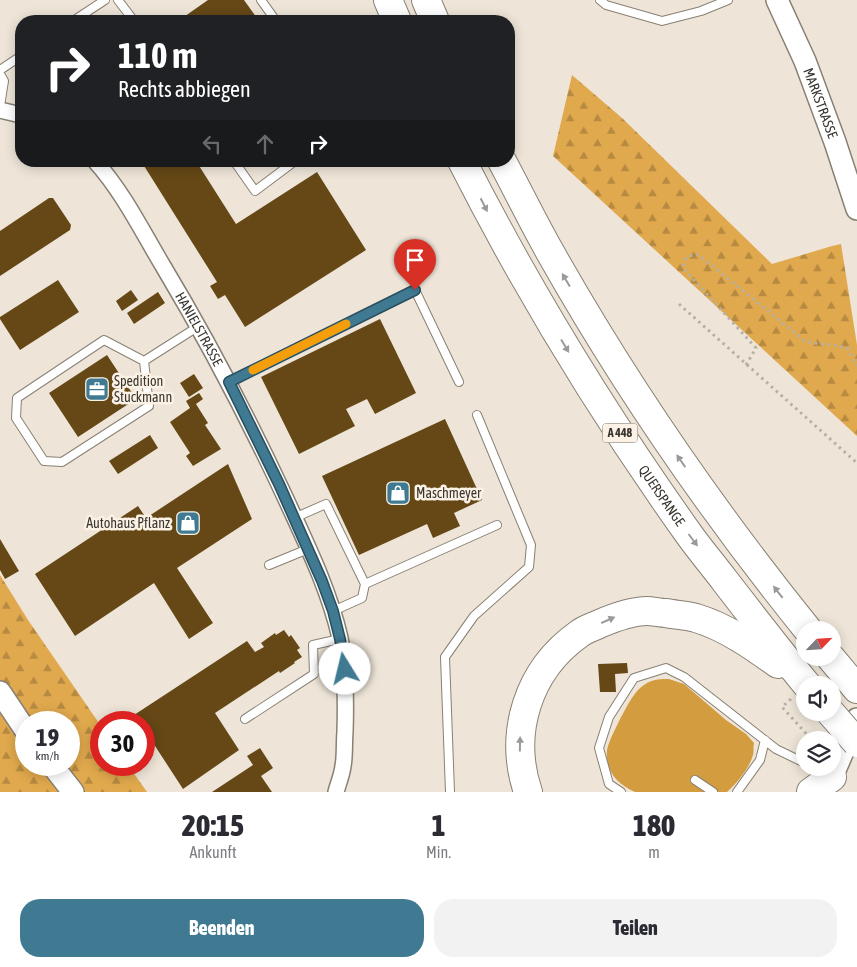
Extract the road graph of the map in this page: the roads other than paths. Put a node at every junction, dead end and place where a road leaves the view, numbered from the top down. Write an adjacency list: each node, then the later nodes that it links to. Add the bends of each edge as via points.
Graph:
1 (105, 0): 9 (lane)
2 (118, 0): 10 (lane)
3 (260, 0): 11 (lane)
4 (388, 0): 12 (highway)
5 (426, 0): 13 (highway)
6 (600, 0): 7 (lane, via 606,5 662,21)
7 (728, 0)
8 (777, 0): 24 (main road, MARKSTRASSE, via 805,61)
9 (82, 15)
10 (129, 15)
11 (271, 15)
12 (394, 15)
13 (432, 15)
14 (15, 60): 15 (lane)
15 (0, 70)
16 (0, 74): 17 (lane, via 4,81)
17 (0, 108): 18 (street)
18 (15, 113)
19 (100, 167): 25 (street, HANIELSTRASSE, via 128,206)
20 (238, 167): 21 (lane, via 255,191)
21 (287, 167)
22 (465, 167): 39 (highway, QUERSPANGE / A 448, one-way to 39, via 538,302 616,428 689,535)
23 (505, 167): 36 (highway, A 448, one-way to 23, via 720,517 638,398 549,251)
24 (857, 209)
25 (198, 326): 26 (lane); 27 (street, HANIELSTRASSE)
26 (144, 361): 26 (lane, via 104,340 17,398 16,418 44,461 62,462 149,406)
27 (229, 382): 28 (lane, via 415,290); 30 (street, HANIELSTRASSE)
28 (459, 382)
29 (477, 415): 57 (lane, via 531,545 529,567 474,616 445,657)
30 (294, 518): 32 (street, HANIELSTRASSE); 34 (lane, via 326,504)
31 (497, 525): 34 (lane)
32 (308, 549): 33 (lane); 35 (street, HANIELSTRASSE)
33 (269, 565)
34 (365, 584): 35 (lane, via 362,598)
35 (333, 611): 37 (street, HANIELSTRASSE)
36 (801, 621)
37 (340, 639): 44 (lane, via 313,645 314,674); 56 (street, HANIELSTRASSE, via 346,702 344,765)
38 (838, 666): 41 (highway)
39 (798, 676)
40 (796, 678): 58 (highway, one-way to 40, via 520,758 520,734 527,701 540,673 580,633 616,617 646,611 695,617 753,646)
41 (857, 689)
42 (0, 692): 43 (main road)
43 (15, 714)
44 (245, 719)
45 (857, 719): 53 (main road)
46 (838, 721): 48 (highway, bridge)
47 (765, 740): 49 (lane); 59 (lane, via 684,677 666,668 634,678 609,716 599,748 610,784); 61 (lane, via 760,760)
48 (857, 743)
49 (796, 759)
50 (54, 776): 54 (main road)
51 (61, 776): 55 (main road)
52 (695, 780): 60 (lane)
53 (820, 782)
54 (63, 792)
55 (74, 792)
56 (336, 792)
57 (450, 792)
58 (528, 792)
59 (620, 792)
60 (713, 792)
61 (737, 792)

